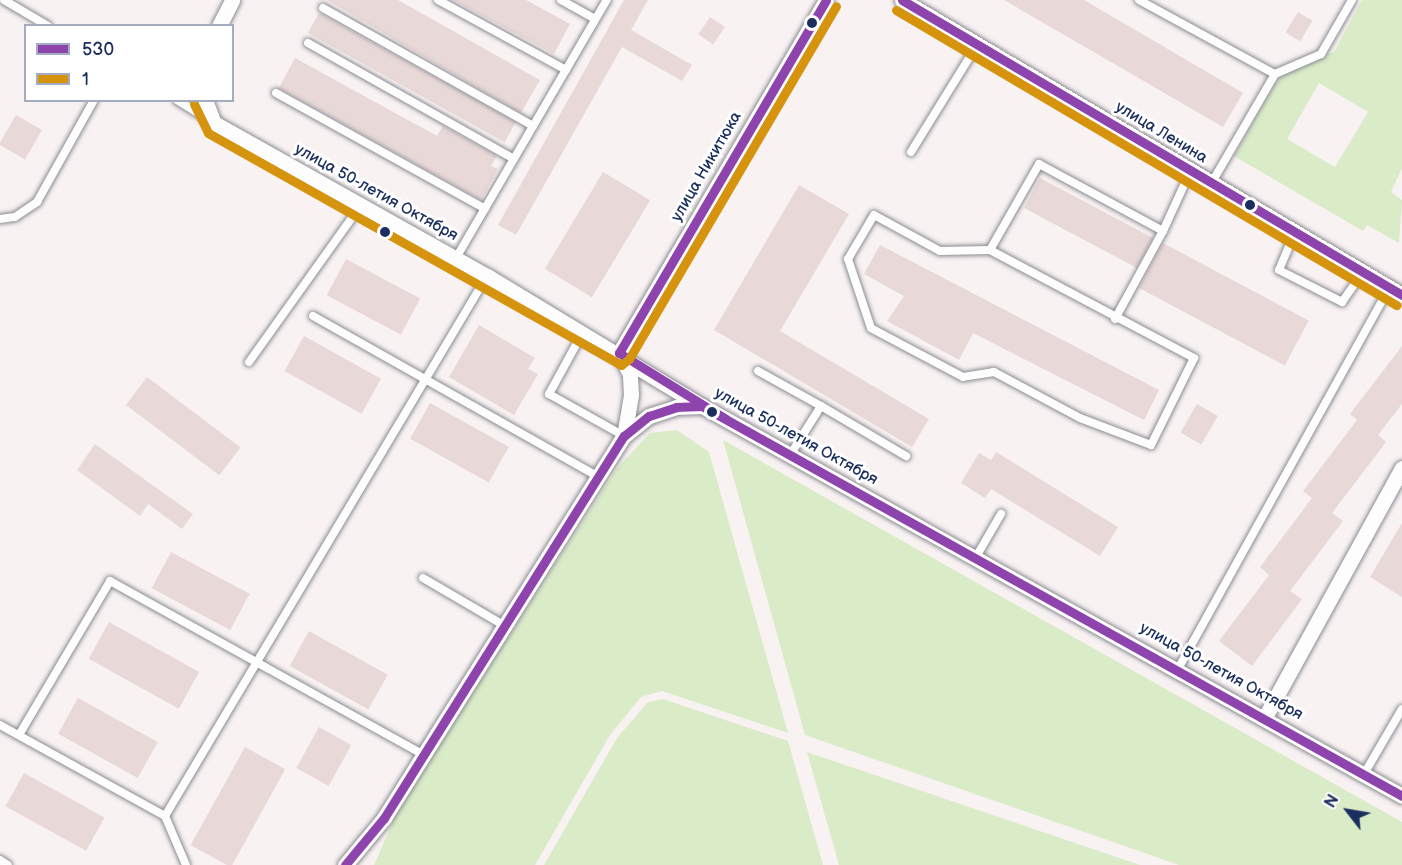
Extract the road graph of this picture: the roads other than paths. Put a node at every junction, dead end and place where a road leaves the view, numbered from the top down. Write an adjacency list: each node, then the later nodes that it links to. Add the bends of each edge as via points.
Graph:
1 (4, 0): 12 (lane)
2 (232, 0): 13 (street)
3 (438, 0): 16 (lane)
4 (561, 0): 11 (lane)
5 (607, 0): 11 (lane)
6 (826, 0): 41 (street, улица Никитюка)
7 (902, 0): 15 (street, улица Ленина)
8 (1140, 0): 17 (lane)
9 (1352, 0): 17 (lane, via 1321,54)
10 (323, 8): 23 (lane)
11 (595, 19): 16 (lane)
12 (45, 24)
13 (220, 24)
14 (308, 43): 25 (lane)
15 (977, 45): 24 (lane); 26 (street, улица Ленина)
16 (566, 70): 23 (lane)
17 (1275, 74): 27 (lane)
18 (276, 93): 29 (lane)
19 (93, 102): 30 (lane, via 37,202 15,217)
20 (180, 102): 22 (lane, улица 50-летия Октября)
21 (206, 102): 22 (street)
22 (214, 123): 28 (street, улица 50-летия Октября)
23 (533, 126): 25 (lane)
24 (912, 152)
25 (514, 159): 29 (lane)
26 (1190, 172): 27 (street, улица Ленина); 31 (lane)
27 (1211, 184): 32 (street, улица Ленина)
28 (361, 205): 34 (street, улица 50-летия Октября); 42 (lane)
29 (485, 209): 34 (lane)
30 (0, 219)
31 (1163, 231): 33 (lane, via 1039,164); 39 (lane)
32 (1295, 232): 35 (street, улица Ленина); 35 (lane, via 1279,270 1342,302)
33 (990, 250): 39 (lane); 39 (lane, via 940,251 874,215 848,259 871,328 963,377 994,372 1080,418 1151,445 1194,358)
34 (456, 258): 36 (street, улица 50-летия Октября)
35 (1363, 272): 37 (street, улица Ленина)
36 (487, 276): 40 (street, улица 50-летия Октября); 44 (lane)
37 (1396, 292): 58 (lane)
38 (314, 316): 44 (lane)
39 (1115, 319)
40 (583, 332): 41 (street, улица 50-летия Октября); 47 (lane, via 549,394)
41 (619, 353): 45 (street, улица 50-летия Октября); 47 (street, via 630,374 631,395)
42 (249, 362)
43 (758, 371): 46 (lane)
44 (427, 379): 51 (lane); 57 (lane)
45 (702, 406): 47 (street, via 676,406 649,416); 48 (street, улица 50-летия Октября)
46 (821, 406): 48 (lane); 49 (lane)
47 (624, 436): 51 (street)
48 (790, 455): 54 (street, улица 50-летия Октября)
49 (906, 456)
50 (1402, 468): 52 (street)
51 (598, 477): 56 (street)
52 (1398, 485): 60 (street)
53 (1001, 513): 54 (lane)
54 (976, 557): 58 (street, улица 50-летия Октября)
55 (423, 578): 56 (lane)
56 (505, 626): 63 (street)
57 (258, 661): 62 (lane, via 110,582); 63 (lane); 66 (lane)
58 (1178, 669): 60 (street, улица 50-летия Октября)
59 (1402, 709): 64 (lane)
60 (1265, 717): 64 (street, улица 50-летия Октября)
61 (0, 725): 62 (lane)
62 (20, 735): 66 (lane)
63 (424, 755): 70 (street, via 384,818)
64 (1364, 774): 65 (street, улица 50-летия Октября)
65 (1402, 796)
66 (165, 816): 69 (lane)
67 (0, 860): 68 (lane)
68 (8, 865)
69 (186, 865)
70 (345, 865)

